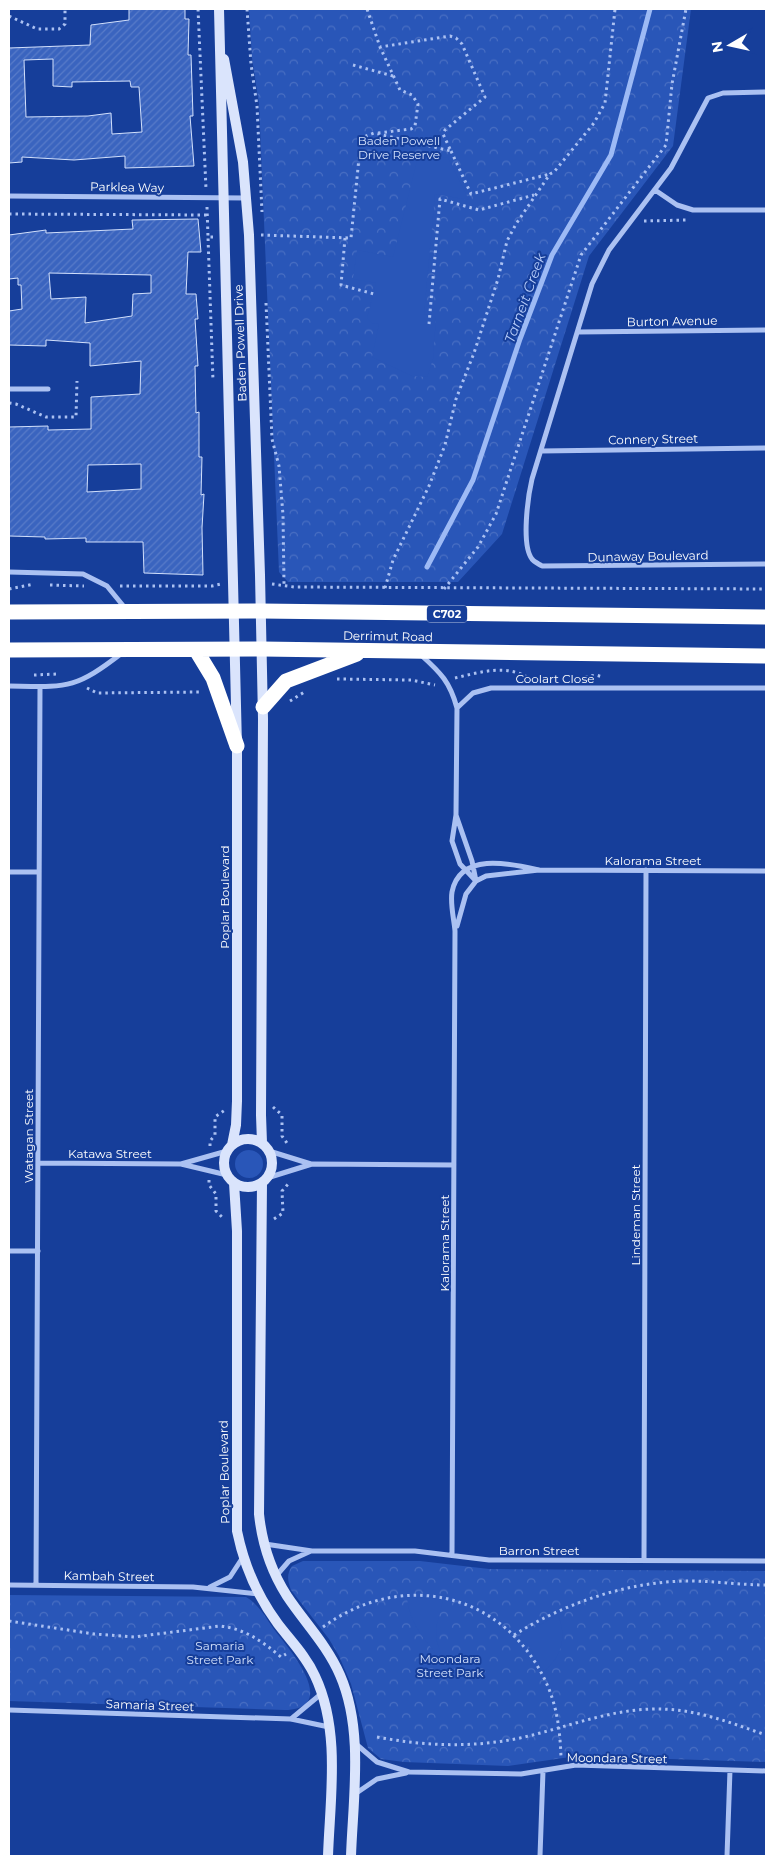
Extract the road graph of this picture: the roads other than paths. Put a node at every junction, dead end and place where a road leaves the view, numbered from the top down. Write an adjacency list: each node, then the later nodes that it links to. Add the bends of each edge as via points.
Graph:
1 (219, 9): 2 (street, Baden Powell Drive)
2 (221, 38): 6 (street, Baden Powell Drive, via 239,135); 7 (street, Baden Powell Drive)
3 (766, 92): 4 (street, via 716,94 705,102 679,155)
4 (655, 190): 8 (street, via 677,205 693,210); 10 (street, via 602,261)
5 (9, 196): 7 (street, Parklea Way)
6 (246, 198): 7 (street, Parklea Way); 17 (street, Baden Powell Drive)
7 (224, 199): 20 (street, Baden Powell Drive)
8 (766, 210)
9 (766, 330): 10 (street, Burton Avenue)
10 (578, 332): 14 (street)
11 (9, 389): 12 (street)
12 (48, 389)
13 (766, 448): 14 (street, Connery Street)
14 (541, 451): 15 (street, Dunaway Boulevard, via 527,502 528,549 532,560 542,566)
15 (766, 564)
16 (9, 572): 19 (street, via 83,574 106,586)
17 (261, 611): 20 (highway, Derrimut Road / C702); 21 (highway, Derrimut Road / C702); 22 (street, Baden Powell Drive)
18 (9, 612): 19 (highway, Derrimut Road / C702)
19 (128, 612): 20 (highway, Derrimut Road / C702)
20 (234, 612): 26 (street, Baden Powell Drive)
21 (766, 617)
22 (262, 649): 26 (highway, Derrimut Road); 27 (highway, Derrimut Road); 33 (street)
23 (9, 650): 24 (highway, Derrimut Road)
24 (126, 650): 25 (highway, Derrimut Road); 31 (street, via 80,682)
25 (196, 650): 26 (highway, Derrimut Road); 35 (highway, via 213,678)
26 (235, 650): 35 (street, Poplar Boulevard)
27 (365, 650): 28 (highway, Derrimut Road); 33 (highway, via 286,681)
28 (417, 652): 29 (highway, Derrimut Road); 34 (street, via 448,683)
29 (766, 656)
30 (9, 686): 31 (street)
31 (40, 687): 43 (street, Watagan Street)
32 (766, 688): 34 (street, Coolart Close, via 491,688 473,693)
33 (262, 707): 46 (street)
34 (457, 708): 36 (street)
35 (237, 746): 47 (street, Poplar Boulevard, via 237,1101 236,1125)
36 (456, 815): 37 (street); 40 (street, via 452,841 460,864)
37 (474, 867): 38 (street, Kalorama Street, via 495,862); 40 (street, Kalorama Street); 44 (street)
38 (539, 870): 39 (street, Kalorama Street); 44 (street, Kalorama Street, via 486,876)
39 (646, 870): 41 (street, Kalorama Street); 60 (street, Lindeman Street)
40 (467, 871): 44 (street); 45 (street, Kalorama Street, via 455,884 452,893)
41 (766, 871)
42 (9, 872): 43 (street)
43 (39, 872): 48 (street, Watagan Street)
44 (476, 881): 45 (street, Kalorama Street, via 461,904)
45 (455, 931): 51 (street, Kalorama Street)
46 (266, 1147): 47 (street, via 247,1139); 50 (street); 53 (street, via 272,1165)
47 (230, 1148): 49 (street, Katawa Street); 52 (street, via 224,1163)
48 (38, 1163): 49 (street, Katawa Street); 55 (street, Watagan Street)
49 (181, 1164): 52 (street, Katawa Street)
50 (312, 1164): 51 (street); 53 (street)
51 (454, 1165): 58 (street, Kalorama Street)
52 (231, 1179): 53 (street, via 248,1187); 59 (street, Poplar Boulevard, via 237,1230 235,1501)
53 (264, 1181): 56 (street, via 259,1514)
54 (9, 1251): 55 (street)
55 (38, 1251): 64 (street, Watagan Street)
56 (264, 1544): 57 (street, Barron Street); 62 (street)
57 (312, 1551): 58 (street, Barron Street, via 414,1551); 62 (street, Barron Street, via 289,1561)
58 (452, 1555): 60 (street, Barron Street, via 489,1560)
59 (243, 1556): 65 (street, via 230,1577); 66 (street, Poplar Boulevard)
60 (644, 1560): 61 (street, Barron Street)
61 (766, 1561)
62 (276, 1576): 71 (street, via 335,1663 351,1710)
63 (9, 1585): 64 (street, Kambah Street)
64 (36, 1585): 65 (street, Kambah Street)
65 (210, 1588): 66 (street, Kambah Street)
66 (258, 1594): 67 (street, Poplar Boulevard, via 306,1660)
67 (322, 1694): 69 (street); 70 (street, Poplar Boulevard)
68 (9, 1710): 69 (street, Samaria Street)
69 (291, 1719): 70 (street, Samaria Street)
70 (329, 1726): 77 (street, Poplar Boulevard)
71 (354, 1741): 75 (street, Moondara Street, via 378,1762); 76 (street)
72 (730, 1770): 73 (street, Moondara Street, via 576,1765); 74 (street, Moondara Street); 80 (street)
73 (543, 1771): 75 (street, Moondara Street, via 509,1774); 79 (street)
74 (766, 1771)
75 (409, 1772): 76 (street, Moondara Street, via 376,1779)
76 (353, 1796): 78 (street)
77 (328, 1856)
78 (351, 1856)
79 (540, 1856)
80 (727, 1856)

